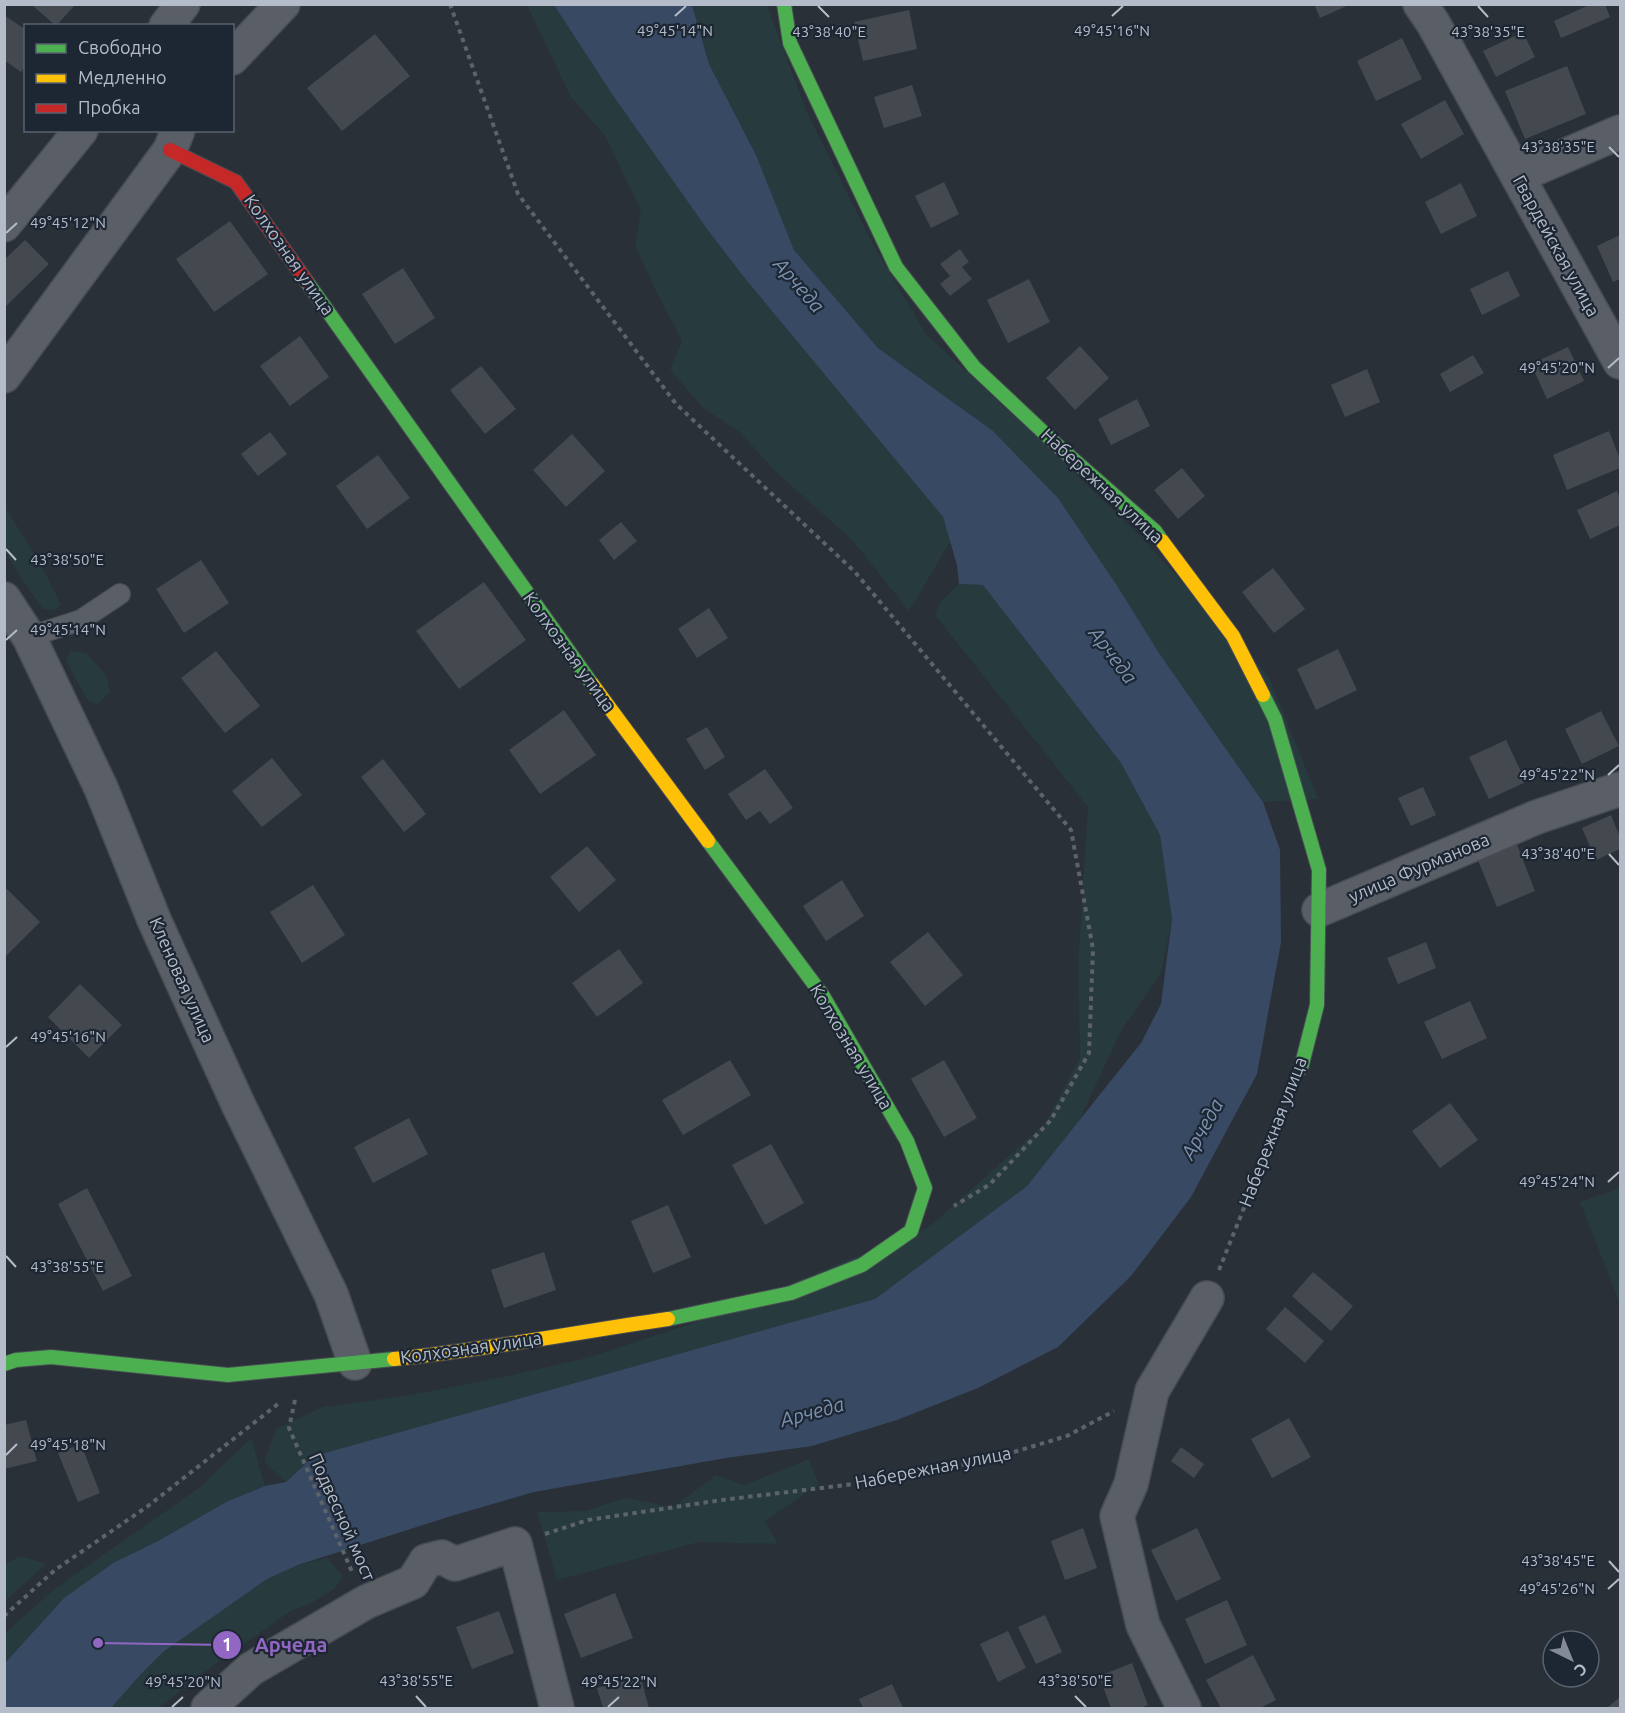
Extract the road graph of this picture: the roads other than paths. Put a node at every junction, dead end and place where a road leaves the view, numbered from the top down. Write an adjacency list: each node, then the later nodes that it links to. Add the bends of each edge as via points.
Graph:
1 (183, 4): 5 (street)
2 (283, 4): 6 (street)
3 (784, 4): 18 (street, Набережная улица, via 790,44 896,267 974,367 1155,531 1233,636 1275,719 1319,870)
4 (1420, 4): 10 (street, Гвардейская улица)
5 (168, 24)
6 (234, 56)
7 (79, 132): 11 (street)
8 (1620, 132): 10 (street)
9 (174, 140): 13 (street, Колхозная улица); 21 (street, Колхозная улица, via 236,182 550,628 823,996 907,1141 925,1188 912,1231 862,1265 791,1293 686,1316 456,1353)
10 (1518, 176): 12 (street, Гвардейская улица)
11 (4, 225)
12 (1620, 362)
13 (4, 376)
14 (120, 594): 16 (lane, via 81,620)
15 (4, 599): 16 (street, Кленовая улица)
16 (29, 637): 21 (street, Кленовая улица, via 101,788 155,922 238,1104 331,1294)
17 (1620, 789): 18 (street, улица Фурманова, via 1537,817)
18 (1319, 910): 19 (street, Набережная улица, via 1317,1005)
19 (1301, 1068)
20 (1207, 1298): 25 (street, via 1152,1391 1131,1484 1117,1516 1143,1625)
21 (355, 1363): 22 (street, Колхозная улица, via 228,1375 51,1357)
22 (4, 1364)
23 (208, 1708): 24 (street, via 250,1669 366,1602 413,1582 426,1562 442,1557 455,1564 515,1544)
24 (557, 1708)
25 (1184, 1708)

